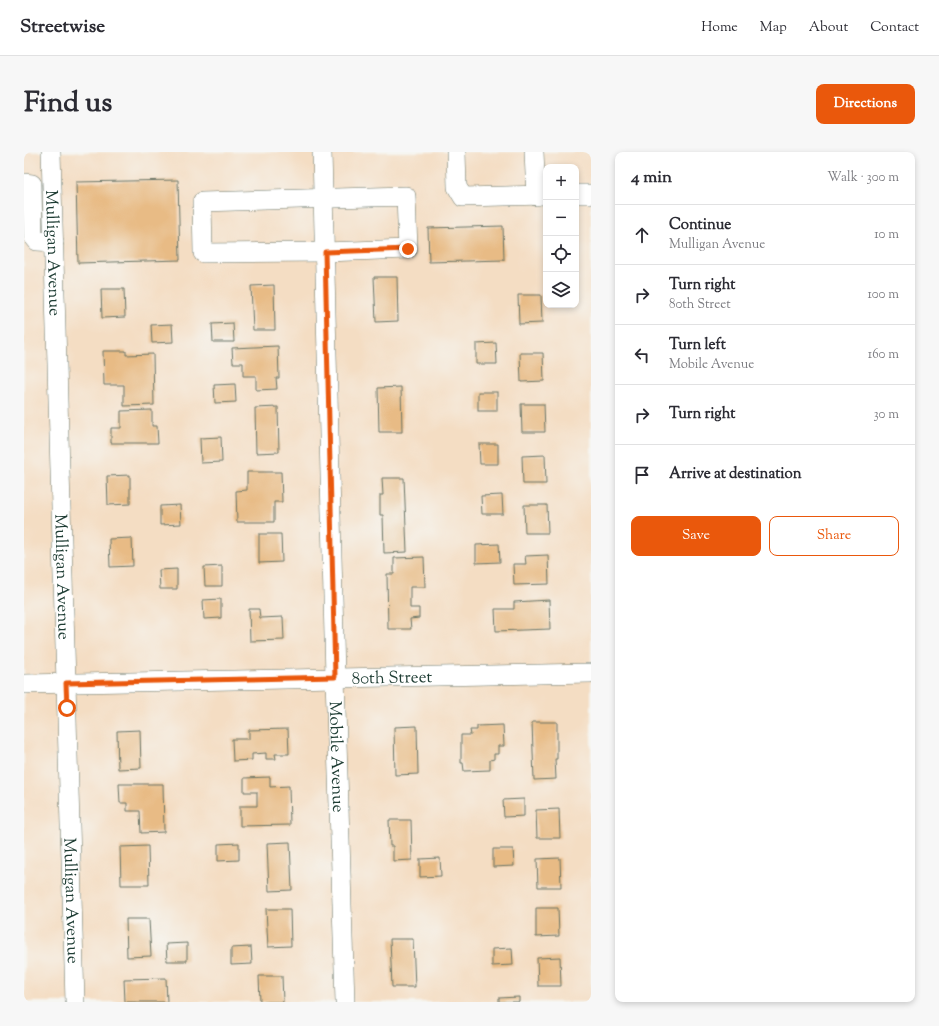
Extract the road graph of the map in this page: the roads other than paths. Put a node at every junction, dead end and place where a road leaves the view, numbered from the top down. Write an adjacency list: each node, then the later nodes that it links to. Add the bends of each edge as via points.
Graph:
1 (51, 152): 10 (street, Mulligan Avenue)
2 (322, 152): 9 (street, Mobile Avenue)
3 (456, 152): 8 (street, via 457,188 463,197)
4 (534, 152): 8 (street)
5 (24, 183): 10 (street, via 32,184 33,236 37,241)
6 (579, 194): 7 (street)
7 (591, 194)
8 (541, 195)
9 (324, 199): 11 (street, Mobile Avenue); 11 (street, via 406,196 408,249); 11 (street, via 202,202 203,253)
10 (54, 242): 14 (street, Mulligan Avenue)
11 (325, 252): 13 (street, Mobile Avenue)
12 (591, 672): 13 (street, 80th Street)
13 (335, 677): 14 (street, 80th Street); 17 (street, Mobile Avenue)
14 (66, 683): 15 (street, 80th Street); 16 (street, Mulligan Avenue)
15 (24, 684)
16 (75, 1002)
17 (345, 1002)

